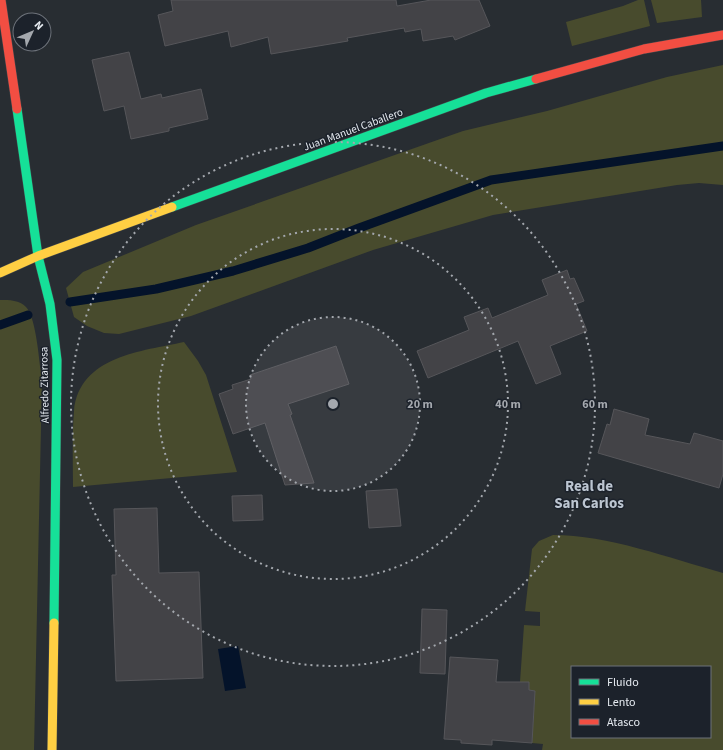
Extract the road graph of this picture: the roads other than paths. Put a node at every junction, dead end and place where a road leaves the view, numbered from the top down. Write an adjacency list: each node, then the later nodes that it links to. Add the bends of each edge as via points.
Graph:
1 (1, 0): 3 (street, Alfredo Zitarrosa)
2 (723, 35): 3 (street, Juan Manuel Caballero, via 644,49 486,93)
3 (38, 256): 4 (street, Juan Manuel Caballero); 5 (street, Alfredo Zitarrosa, via 50,304 57,360)
4 (0, 273)
5 (52, 750)

